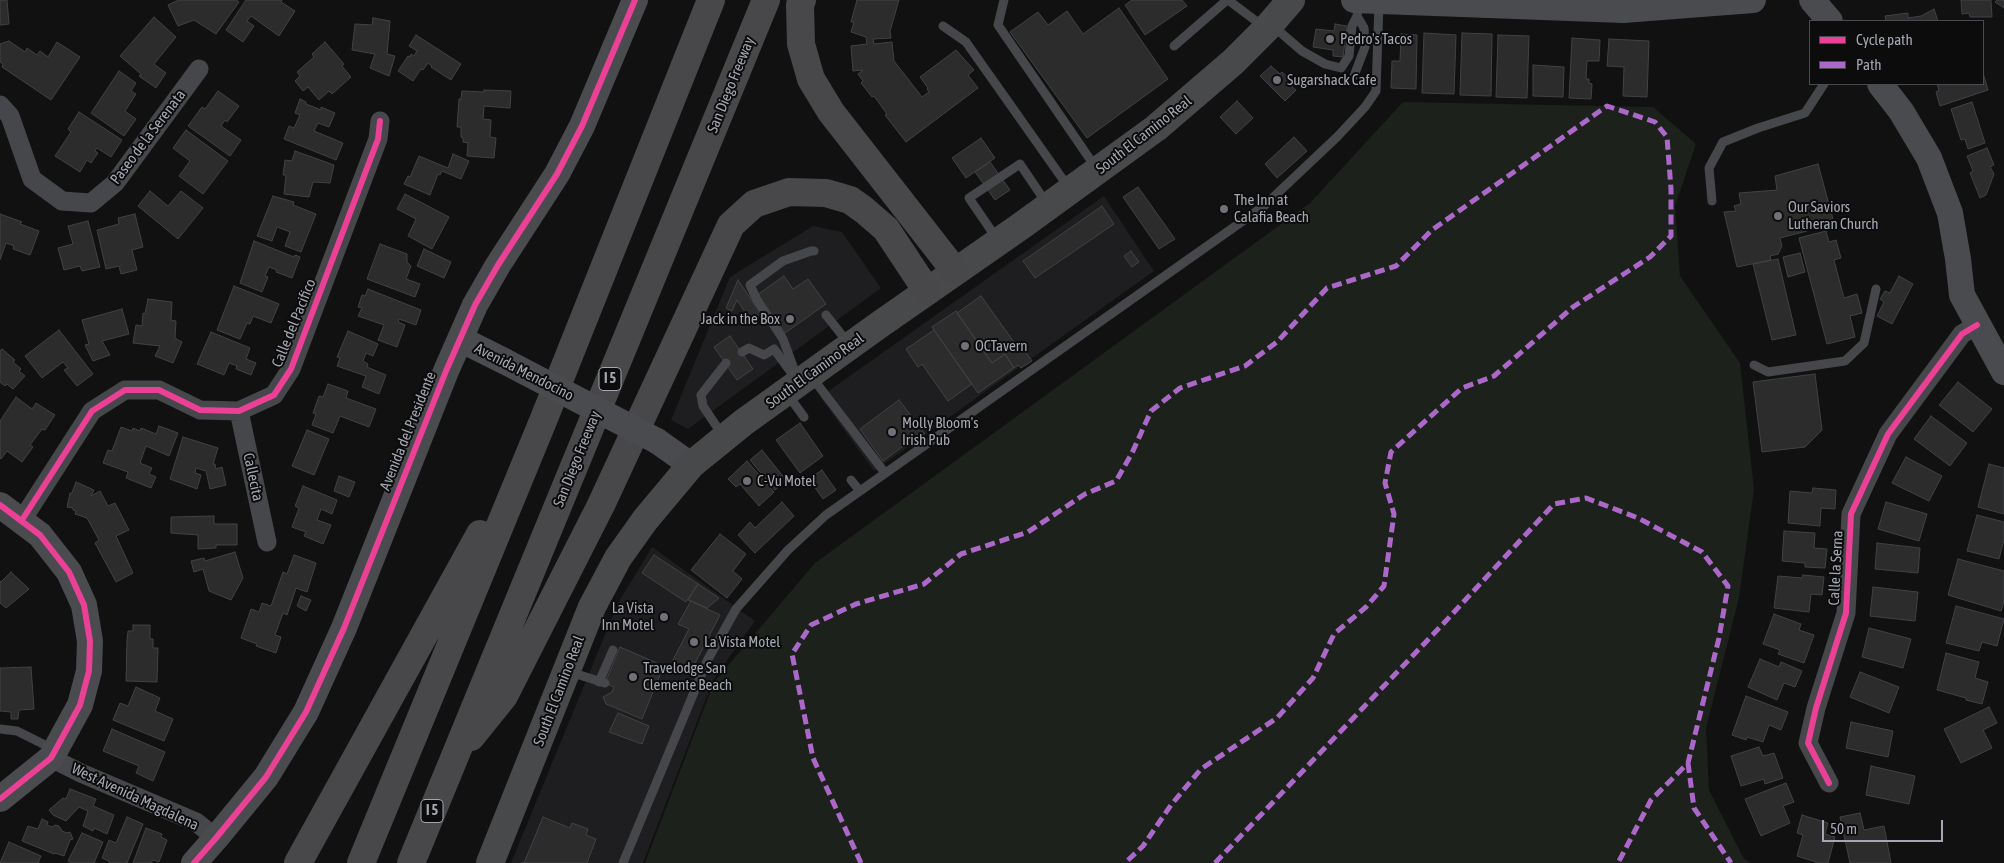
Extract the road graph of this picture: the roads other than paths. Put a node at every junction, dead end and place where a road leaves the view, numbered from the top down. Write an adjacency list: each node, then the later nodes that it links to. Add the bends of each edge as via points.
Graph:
1 (635, 0): 32 (main road, Avenida del Presidente, via 582,126 557,174 475,305)
2 (711, 0): 41 (highway)
3 (766, 0): 53 (highway, San Diego Freeway / I 5)
4 (802, 0): 27 (highway, via 801,44 811,79 830,112)
5 (1004, 0): 21 (lane, via 998,25)
6 (1228, 0): 13 (lane); 14 (lane)
7 (1291, 0): 13 (main road, South El Camino Real)
8 (1753, 0): 10 (main road, via 1623,10)
9 (1812, 0): 11 (main road)
10 (1371, 3): 13 (lane, via 1352,26 1349,56 1341,68 1325,64 1302,51); 16 (lane, via 1364,28 1365,47); 44 (lane, via 1376,92 1337,137 1264,206)
11 (1829, 20)
12 (943, 26): 22 (lane, via 966,42)
13 (1269, 27): 21 (main road, South El Camino Real, via 1176,112)
14 (1174, 46)
15 (199, 69): 19 (street, Paseo de la Serenata, via 115,183 91,203 62,201 32,179 10,116)
16 (1354, 76)
17 (1823, 85): 23 (lane, via 1805,113 1723,142 1709,168)
18 (1881, 85): 31 (main road, via 1901,111 1929,158 1950,213 1962,295)
19 (0, 105)
20 (380, 121): 39 (street, Calle del Pacifico, via 378,139 291,369 274,394)
21 (1098, 171): 22 (main road, South El Camino Real)
22 (1070, 190): 24 (main road, South El Camino Real)
23 (1712, 201)
24 (1049, 206): 25 (main road, South El Camino Real); 25 (lane, via 1020,164 969,198)
25 (999, 241): 27 (main road, South El Camino Real)
26 (814, 252): 38 (lane, via 783,262 750,285 756,300 783,339)
27 (955, 272): 29 (main road, South El Camino Real)
28 (1876, 289): 36 (lane, via 1864,343 1845,361 1768,372)
29 (927, 291): 33 (main road, South El Camino Real); 53 (highway, via 886,229 850,200 826,193 789,192 754,204 731,225 601,505 504,696)
30 (826, 315): 33 (lane)
31 (1978, 325): 37 (main road); 54 (street, Calle la Serna, via 1962,334 1888,434 1851,514 1846,613 1808,744)
32 (460, 339): 43 (main road, Avenida Mendocino, bridge, via 657,441); 56 (main road, Avenida del Presidente, via 344,628 306,712 266,776)
33 (850, 346): 38 (main road, South El Camino Real)
34 (742, 352): 38 (lane, via 749,348 764,355 774,349)
35 (726, 362): 42 (lane, via 701,395 703,406)
36 (1754, 365)
37 (2004, 372)
38 (799, 384): 40 (lane); 42 (main road, South El Camino Real); 44 (lane, via 843,417)
39 (239, 411): 47 (street, Calle del Pacifico, via 200,410 159,390 125,390 92,411); 48 (street, Callecita)
40 (804, 417)
41 (543, 421): 58 (highway); 59 (highway)
42 (724, 438): 43 (main road, South El Camino Real)
43 (691, 465): 50 (main road, South El Camino Real, via 618,558 592,607)
44 (885, 473): 46 (lane)
45 (851, 480): 46 (lane)
46 (860, 492): 62 (lane, via 826,515 788,550 736,609 707,661)
47 (6, 509): 52 (main road, via 40,535 69,572 84,606 89,671 80,705)
48 (268, 542)
49 (613, 650): 50 (lane, via 602,682)
50 (567, 671): 61 (main road, South El Camino Real)
51 (0, 729): 52 (lane, via 17,731)
52 (53, 754): 55 (main road); 56 (street, West Avenida Magdalena, via 196,822)
53 (453, 759): 60 (highway, San Diego Freeway / I 5)
54 (1829, 783)
55 (0, 799)
56 (216, 838): 57 (main road, Avenida del Presidente)
57 (194, 863)
58 (298, 863)
59 (361, 863)
60 (410, 863)
61 (490, 863)
62 (623, 863)

